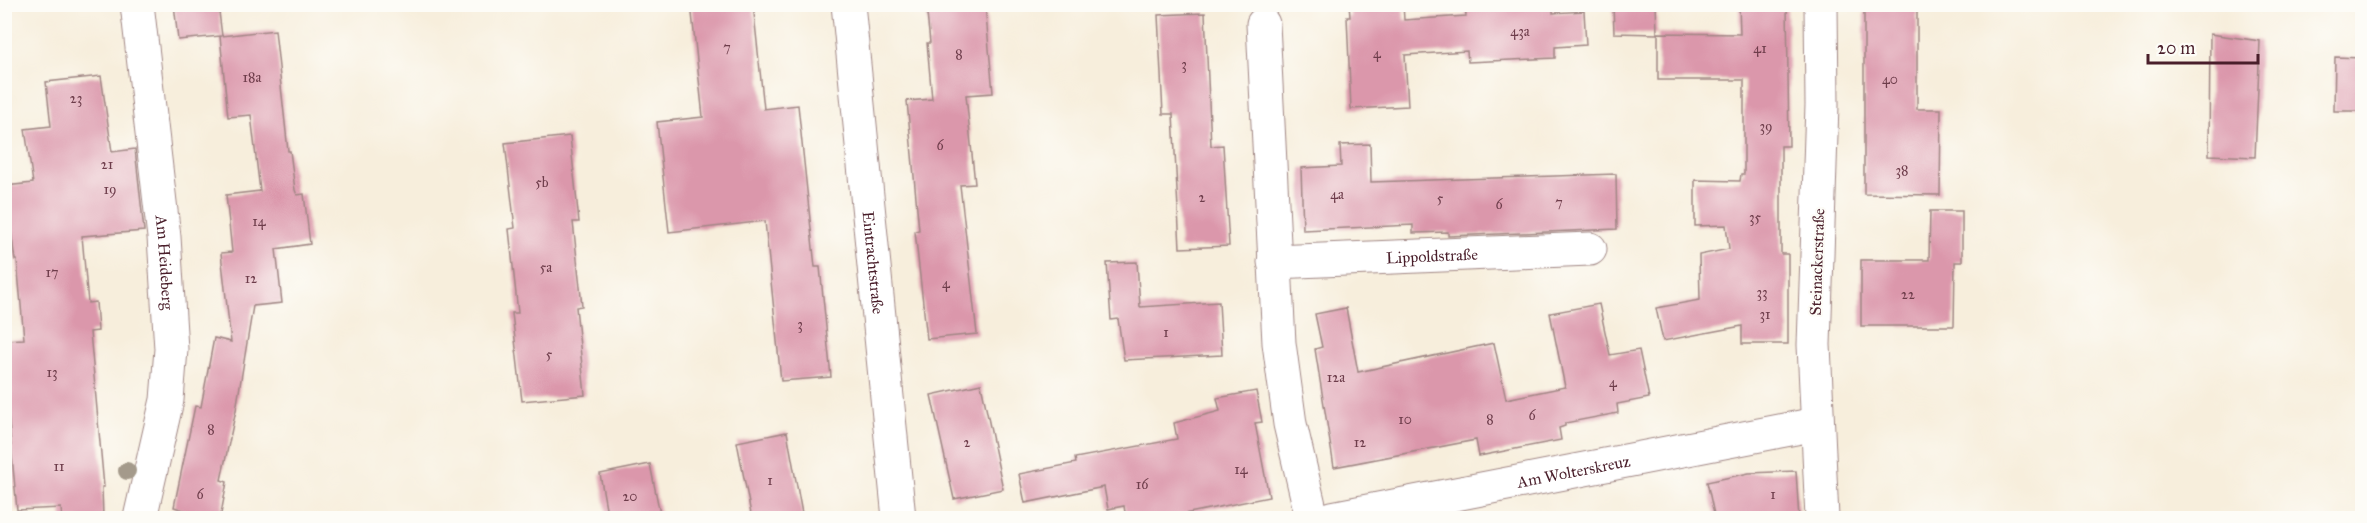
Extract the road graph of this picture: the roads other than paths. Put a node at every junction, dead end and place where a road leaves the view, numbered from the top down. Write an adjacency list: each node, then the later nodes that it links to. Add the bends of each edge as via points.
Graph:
1 (137, 4): 8 (street, Am Heideberg, via 164,237 171,349 167,400)
2 (848, 4): 9 (street, Eintrachtstraße)
3 (1821, 4): 7 (street, Steinackerstraße)
4 (1263, 24): 6 (street)
5 (1590, 249): 6 (street, Lippoldstraße)
6 (1274, 262): 10 (street, via 1290,424)
7 (1816, 424): 11 (street, Am Wolterskreuz); 12 (street, Steinackerstraße)
8 (140, 519)
9 (899, 519)
10 (1312, 519)
11 (1332, 519)
12 (1822, 519)

